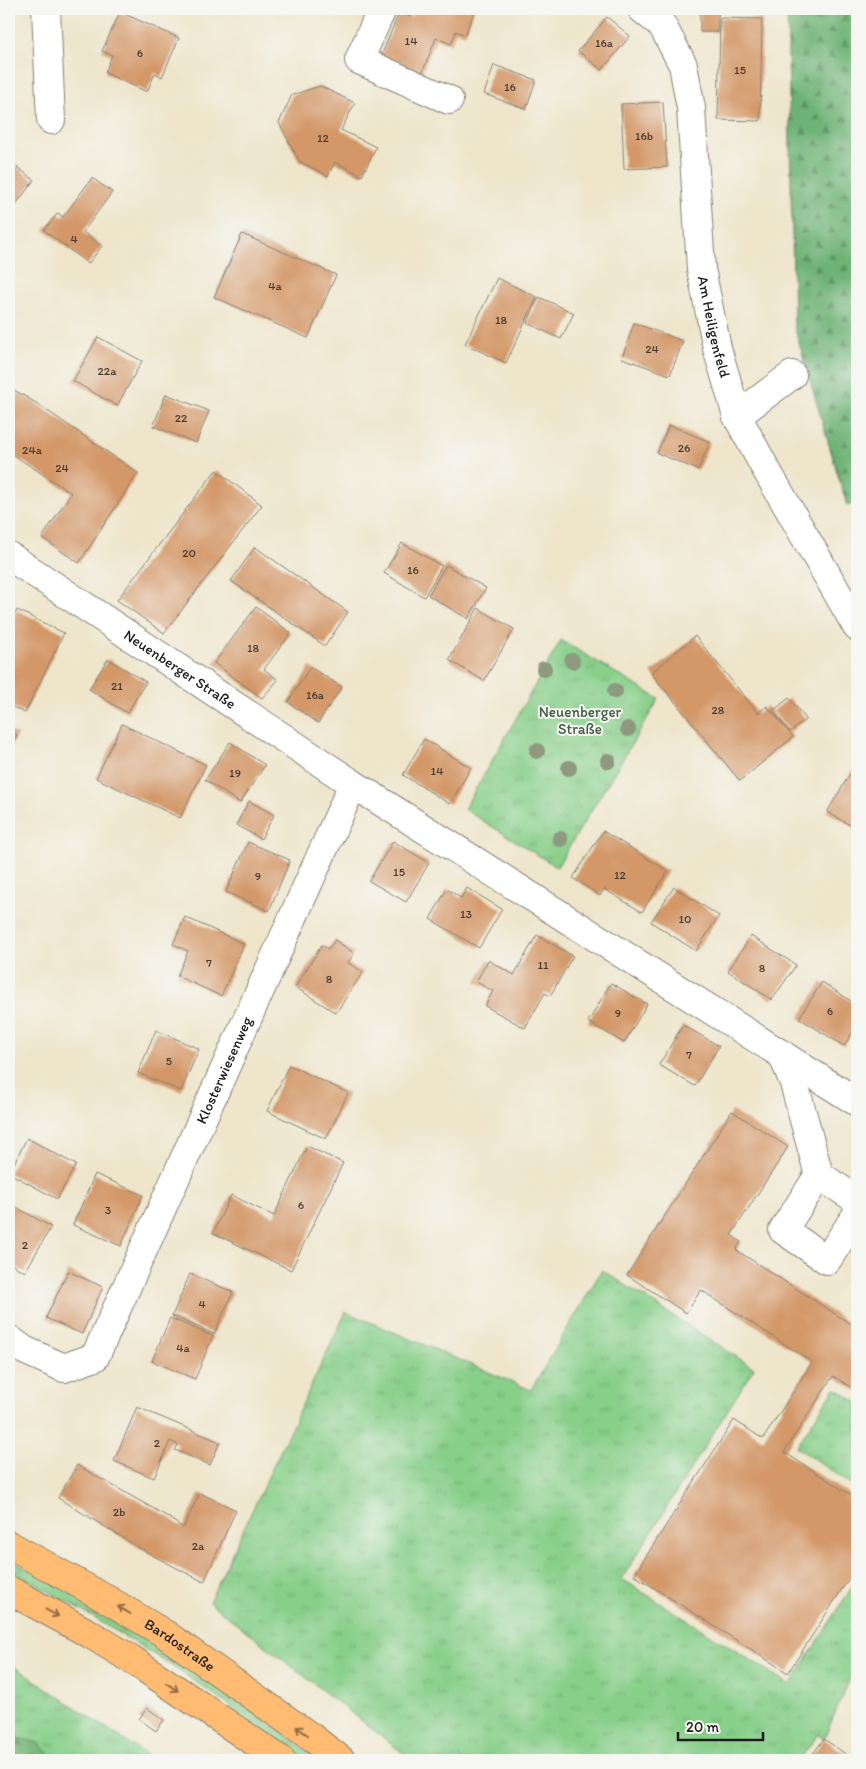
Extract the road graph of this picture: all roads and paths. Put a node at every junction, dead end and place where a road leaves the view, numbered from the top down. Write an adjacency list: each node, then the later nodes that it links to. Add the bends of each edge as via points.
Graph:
1 (46, 9): 5 (street)
2 (382, 9): 4 (street, via 359,60)
3 (642, 9): 7 (street, Am Heiligenfeld, via 662,25 683,65 691,108 702,269 716,348)
4 (449, 100)
5 (51, 120)
6 (792, 375): 7 (street)
7 (737, 416): 9 (street, Am Heiligenfeld, via 762,464)
8 (9, 556): 10 (street, Neuenberger Straße)
9 (853, 608)
10 (353, 784): 11 (street, Neuenberger Straße); 16 (street, Klosterwiesenweg, via 95,1357 64,1368 24,1350)
11 (782, 1054): 12 (street, Neuenberger Straße); 13 (street, via 794,1083)
12 (857, 1102)
13 (819, 1175): 14 (street); 15 (street, via 782,1230 827,1260)
14 (857, 1200)
15 (857, 1214)
16 (9, 1339)
17 (9, 1545): 20 (main road, Bardostraße, one-way to 17, via 165,1634)
18 (9, 1590): 19 (main road, one-way to 19, via 123,1654)
19 (281, 1760)
20 (341, 1760)

